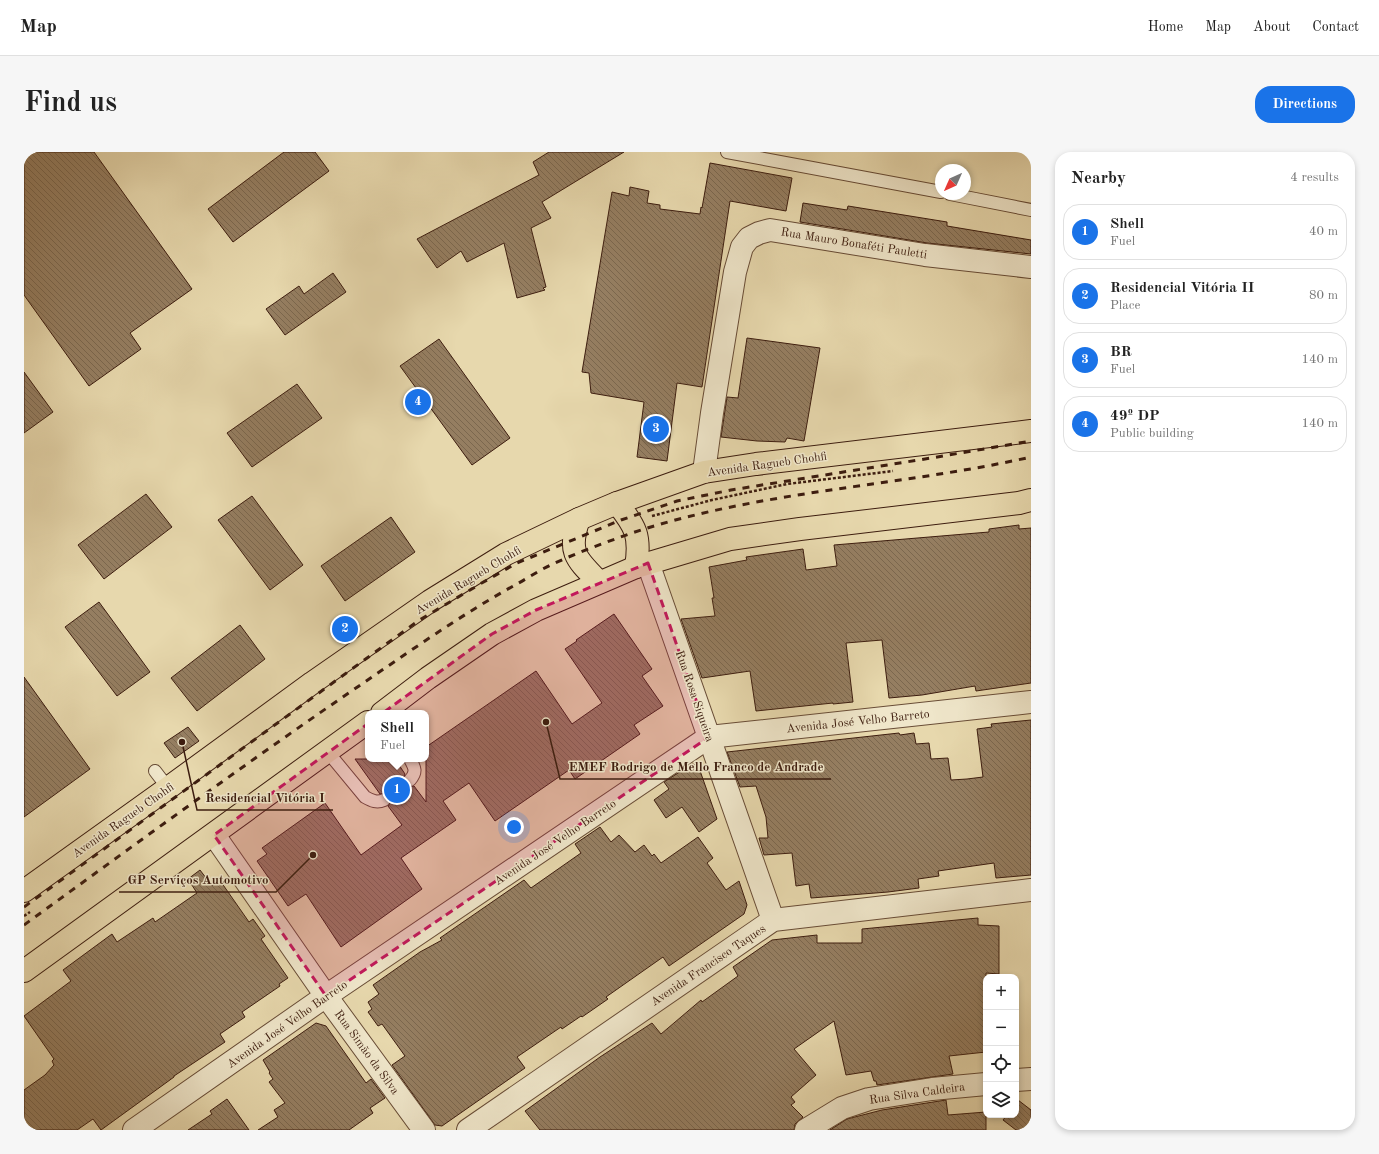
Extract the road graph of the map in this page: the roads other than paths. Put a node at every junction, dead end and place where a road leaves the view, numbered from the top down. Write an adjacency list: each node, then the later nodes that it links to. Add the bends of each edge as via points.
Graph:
1 (727, 152): 2 (lane)
2 (935, 191)
3 (971, 198): 4 (lane)
4 (1031, 210)
5 (1031, 267): 7 (street, Rua Mauro Bonaféti Pauletti, via 925,255 770,230 749,238 742,247 735,272)
6 (1031, 431): 7 (highway, Avenida Ragueb Chohfi)
7 (704, 472): 9 (highway, Avenida Ragueb Chohfi)
8 (1031, 500): 11 (highway, via 730,539)
9 (617, 503): 10 (highway, Avenida Ragueb Chohfi); 11 (highway, via 635,527)
10 (578, 519): 12 (highway, via 574,531 574,550 578,560); 21 (highway, Avenida Ragueb Chohfi, via 506,554 430,601)
11 (642, 565): 12 (highway); 16 (street, Rua Rosa Siqueira)
12 (599, 582): 14 (highway, via 536,610 492,634)
13 (1031, 702): 16 (street, Avenida José Velho Barreto)
14 (386, 710)
15 (365, 724): 17 (highway)
16 (709, 737): 26 (street, Rua Rosa Siqueira); 28 (street, Avenida José Velho Barreto)
17 (327, 751): 22 (lane, via 366,797 372,801); 23 (highway)
18 (412, 762): 20 (lane, via 416,772)
19 (155, 771): 21 (lane)
20 (410, 780)
21 (168, 788): 25 (highway, Avenida Ragueb Chohfi)
22 (384, 800)
23 (214, 835): 27 (highway); 28 (street, Rua Simão da Silva)
24 (1031, 890): 26 (street, Avenida Francisco Taques)
25 (24, 891)
26 (773, 920): 34 (street, Avenida Francisco Taques)
27 (24, 970)
28 (326, 996): 32 (street, Avenida José Velho Barreto); 33 (street, Rua Simão da Silva)
29 (1031, 1079): 30 (street)
30 (1019, 1080)
31 (983, 1084): 35 (street, Rua Silva Caldeira, via 869,1099 842,1108)
32 (134, 1130)
33 (424, 1130)
34 (468, 1130)
35 (806, 1130)

